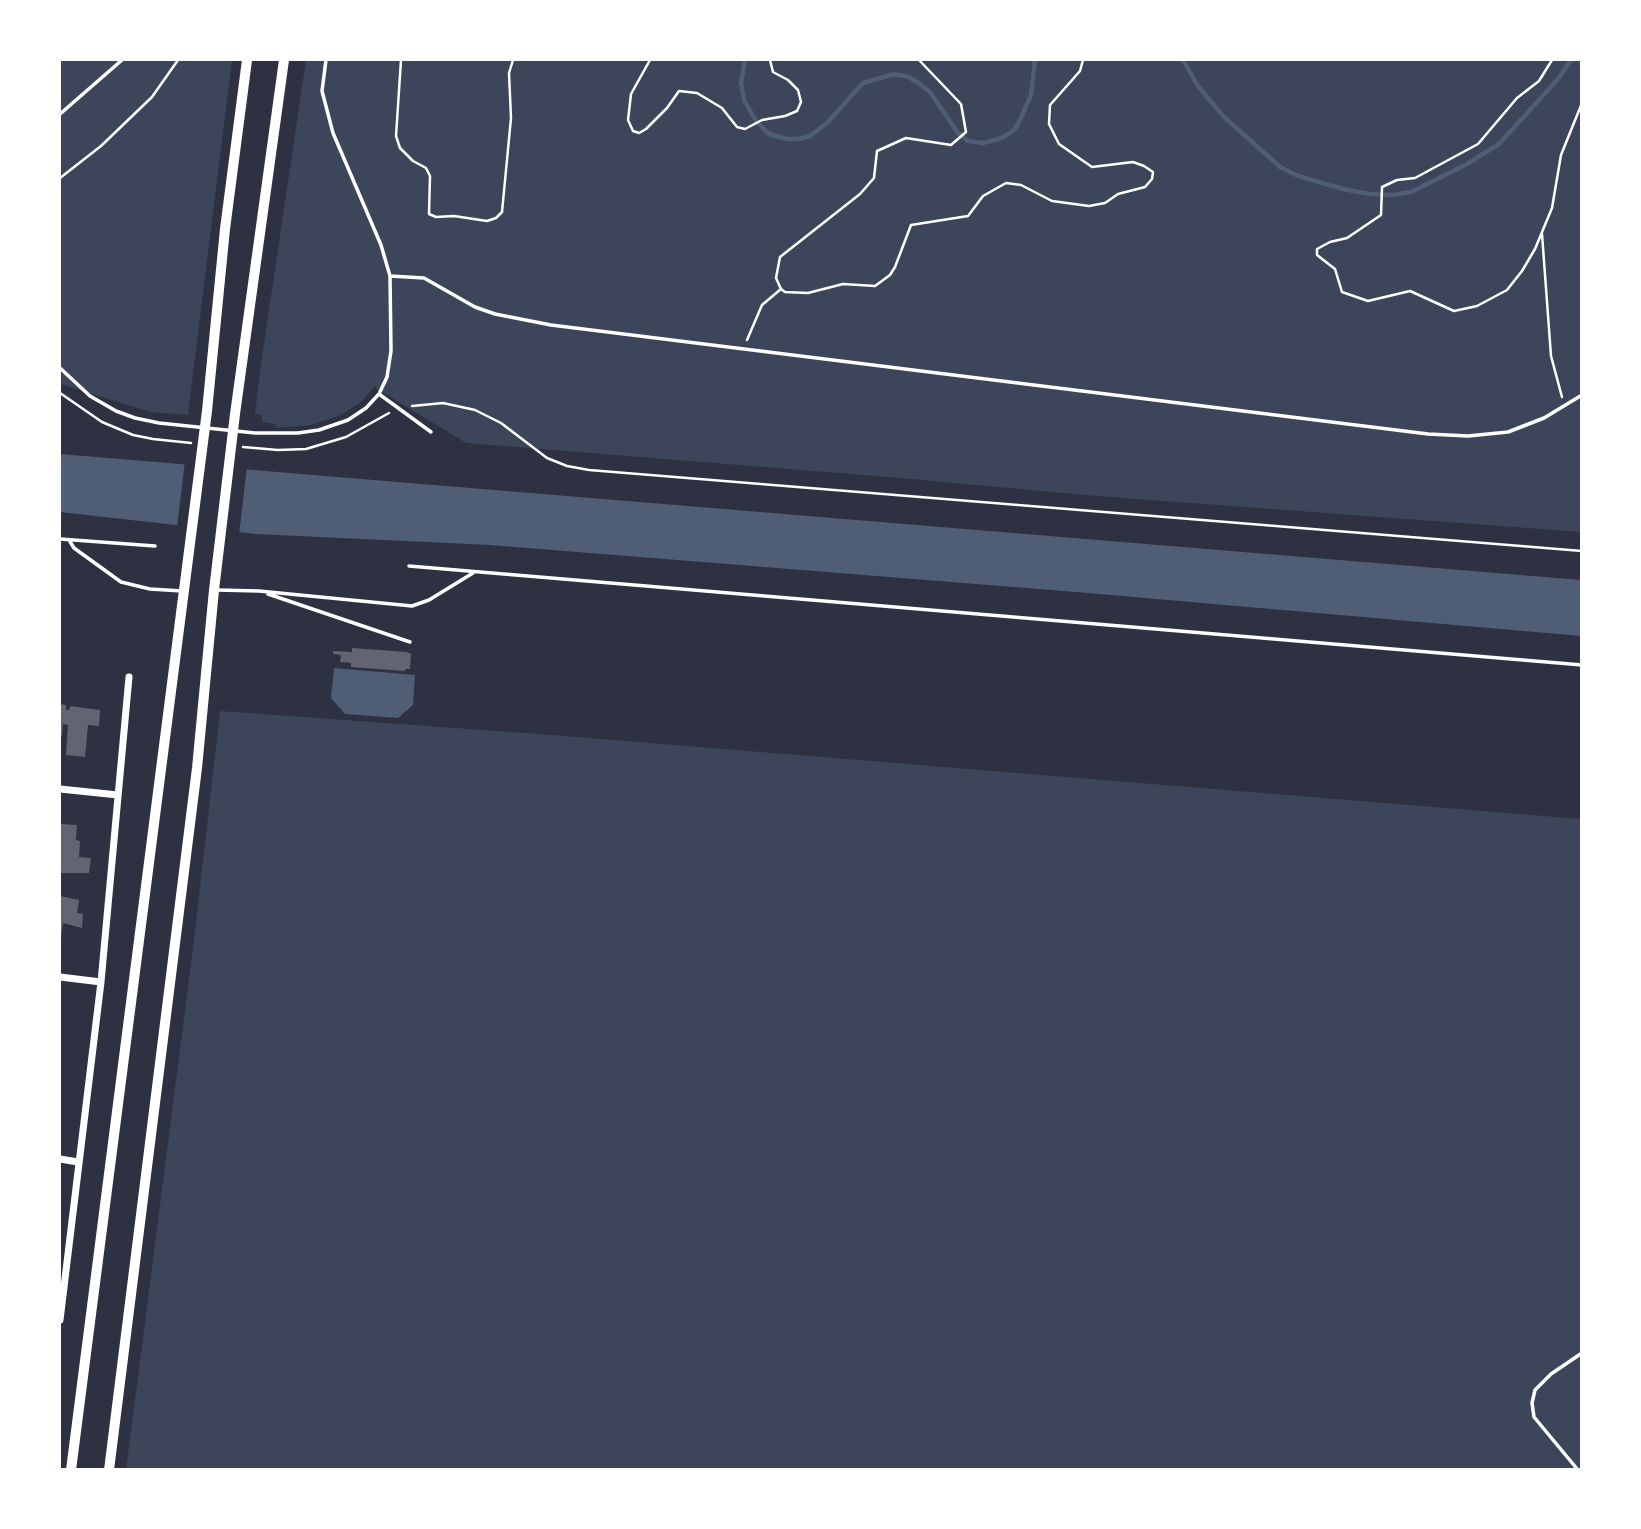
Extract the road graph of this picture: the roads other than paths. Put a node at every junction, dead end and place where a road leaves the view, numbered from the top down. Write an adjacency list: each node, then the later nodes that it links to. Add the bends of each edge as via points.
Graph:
1 (122, 60): 5 (lane)
2 (247, 60): 17 (main road)
3 (284, 60): 16 (main road)
4 (326, 60): 6 (lane, via 322,91 334,133)
5 (60, 114)
6 (390, 276): 8 (lane, via 391,351); 9 (lane, via 424,278 474,307 518,319 1448,436 1508,432)
7 (60, 368): 8 (lane, via 90,396 135,418 256,433 318,430 348,420)
8 (379, 394): 10 (lane)
9 (1581, 396)
10 (431, 432)
11 (60, 539): 12 (lane)
12 (69, 540): 13 (lane); 17 (lane, via 121,582)
13 (155, 545)
14 (409, 566): 15 (lane)
15 (475, 572): 18 (lane, via 412,606); 20 (lane)
16 (214, 590): 18 (lane); 34 (main road, via 197,768)
17 (184, 592): 33 (main road)
18 (259, 592): 19 (lane)
19 (410, 642)
20 (1581, 665)
21 (129, 677): 23 (street)
22 (60, 789): 23 (street)
23 (118, 795): 25 (street)
24 (60, 977): 25 (street)
25 (101, 982): 29 (street)
26 (1581, 1108): 28 (lane)
27 (60, 1159): 29 (street)
28 (1581, 1161): 30 (lane)
29 (78, 1162): 31 (street)
30 (1581, 1175)
31 (60, 1320)
32 (1581, 1353): 35 (lane, via 1535,1390 1532,1403 1534,1417)
33 (71, 1469)
34 (109, 1469)
35 (1578, 1469)

